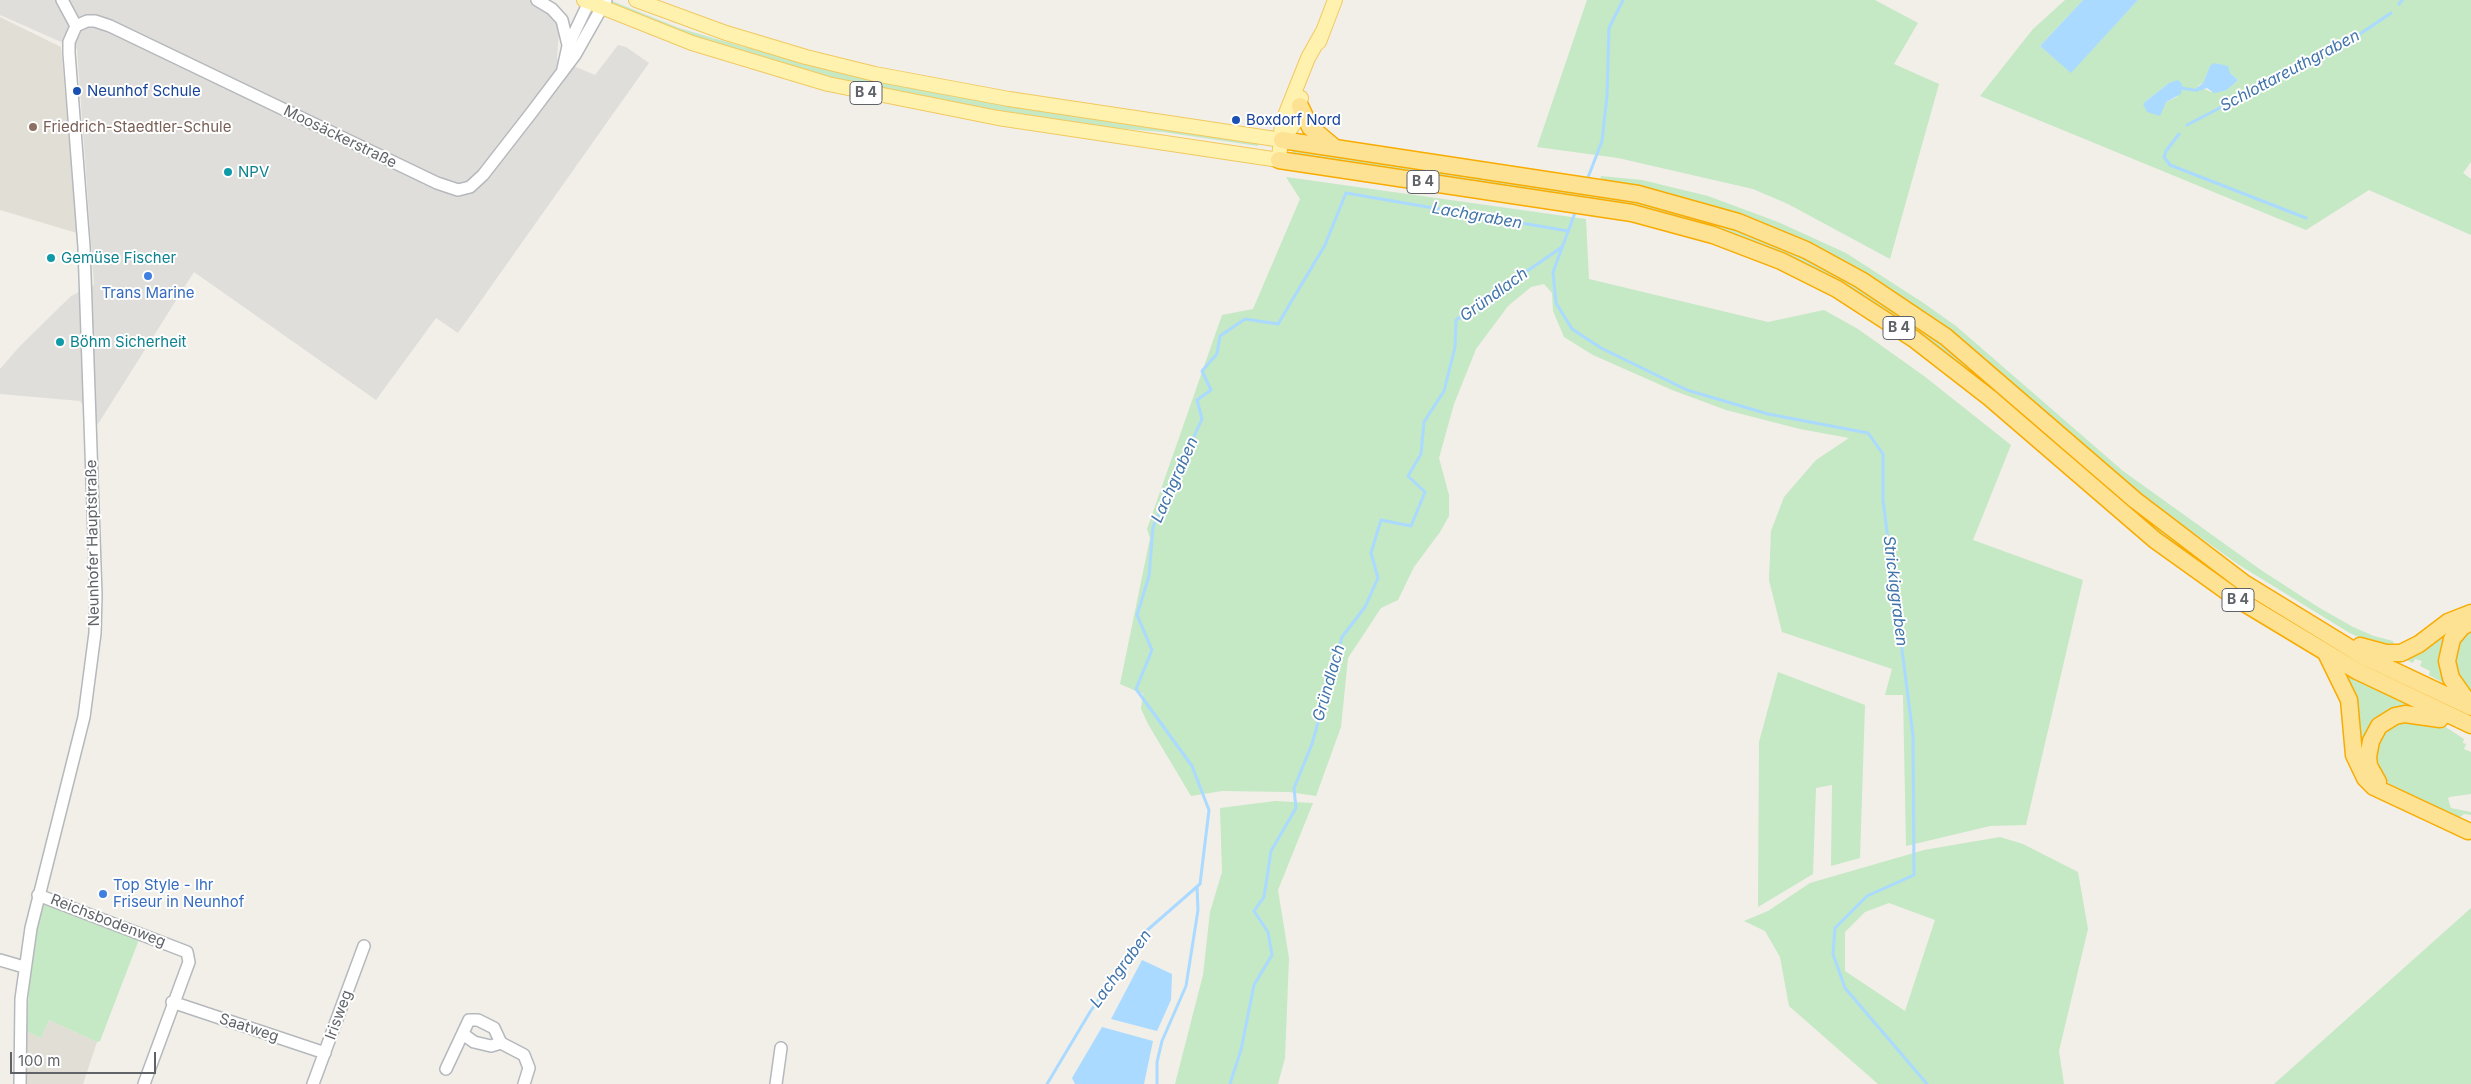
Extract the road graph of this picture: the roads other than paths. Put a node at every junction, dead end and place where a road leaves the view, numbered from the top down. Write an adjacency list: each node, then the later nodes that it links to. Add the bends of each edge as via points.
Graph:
1 (62, 0): 7 (street)
2 (537, 0): 9 (street, via 562,20)
3 (636, 0): 12 (main road, B 4, via 735,36 892,77 1009,99)
4 (1335, 0): 8 (main road)
5 (587, 1): 6 (main road, B 4); 9 (street, Moosäckerstraße)
6 (604, 4): 10 (street, Moosäckerstraße, via 575,55); 14 (main road, B 4, via 667,34 739,58 870,94 1034,124)
7 (76, 26): 10 (street, Moosäckerstraße, via 95,21 110,26 454,190 470,187 483,175); 23 (street, Neunhofer Hauptstraße, via 69,42 69,52 85,263 95,633 82,725)
8 (1322, 33): 11 (main road); 12 (main road, via 1308,58 1282,123)
9 (568, 46): 10 (street, Moosäckerstraße)
10 (562, 70)
11 (1300, 106): 12 (main road, via 1294,124); 13 (highway, via 1310,127)
12 (1282, 140): 13 (highway, B 4); 14 (main road)
13 (1335, 148): 17 (highway, B 4, via 1598,187 1675,203 1738,222 1806,250 1861,280 1966,353 2162,522 2244,583)
14 (1279, 160): 18 (highway, B 4, via 1665,220 1781,261 1854,299 1892,324 1959,373 2175,554 2252,609)
15 (2471, 613): 17 (highway, B 4, via 2453,620 2413,649 2401,653 2378,651)
16 (2471, 622): 19 (highway, B 4, via 2452,639 2447,661 2451,678)
17 (2327, 635): 19 (highway, B 4, via 2387,668)
18 (2326, 654): 20 (highway, B 4); 21 (highway, B 4, via 2349,700 2356,763 2369,783)
19 (2471, 706)
20 (2470, 725): 21 (highway, B 4, via 2410,714 2395,716 2379,726 2368,747 2370,766 2378,782)
21 (2394, 796): 22 (highway, B 4)
22 (2470, 831)
23 (38, 895): 26 (street, Neunhofer Hauptstraße); 27 (street, Reichsbodenweg, via 187,952 189,962)
24 (364, 946): 31 (street, Irisweg)
25 (0, 960): 26 (street)
26 (24, 967): 33 (street, Neunhofer Hauptstraße, via 19,1032)
27 (172, 1002): 31 (street, Saatweg); 34 (street, Reichsbodenweg)
28 (463, 1034): 29 (street, via 474,1042 491,1046); 29 (street, via 469,1020 478,1020 494,1028); 32 (street)
29 (501, 1044): 36 (street, via 524,1055 529,1068)
30 (781, 1048): 37 (street)
31 (325, 1053): 35 (street, Irisweg)
32 (446, 1069)
33 (20, 1084)
34 (144, 1084)
35 (313, 1084)
36 (524, 1084)
37 (776, 1084)

